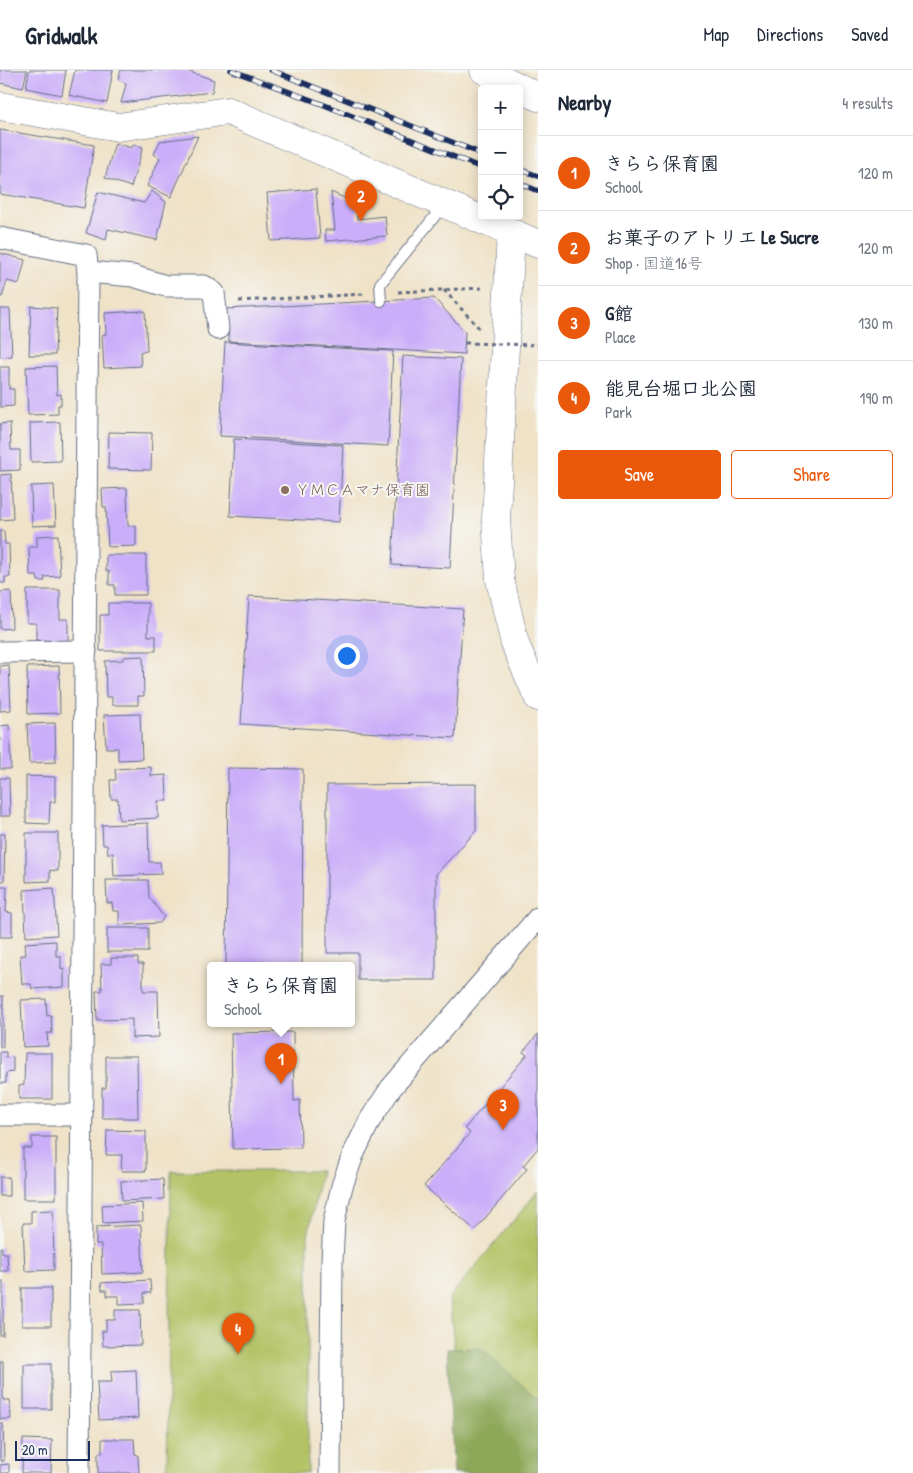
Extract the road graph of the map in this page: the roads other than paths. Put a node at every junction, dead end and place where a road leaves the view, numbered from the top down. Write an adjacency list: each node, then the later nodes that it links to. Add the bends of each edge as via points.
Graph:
1 (484, 70): 2 (main road)
2 (538, 97)
3 (0, 106): 4 (main road, via 118,127 228,111)
4 (445, 205): 5 (main road); 9 (lane, via 380,284)
5 (511, 233): 7 (main road); 13 (main road, via 496,528 500,580 515,644)
6 (0, 238): 8 (street, via 86,255)
7 (538, 244)
8 (88, 272): 10 (street, via 133,276 166,286 204,286 214,294); 11 (street)
9 (381, 301)
10 (218, 329)
11 (86, 651): 12 (street); 16 (street)
12 (0, 652)
13 (538, 697)
14 (538, 918): 18 (street, via 391,1088 353,1155 334,1221)
15 (0, 1114): 16 (street)
16 (82, 1115): 17 (street)
17 (79, 1473)
18 (330, 1473)

